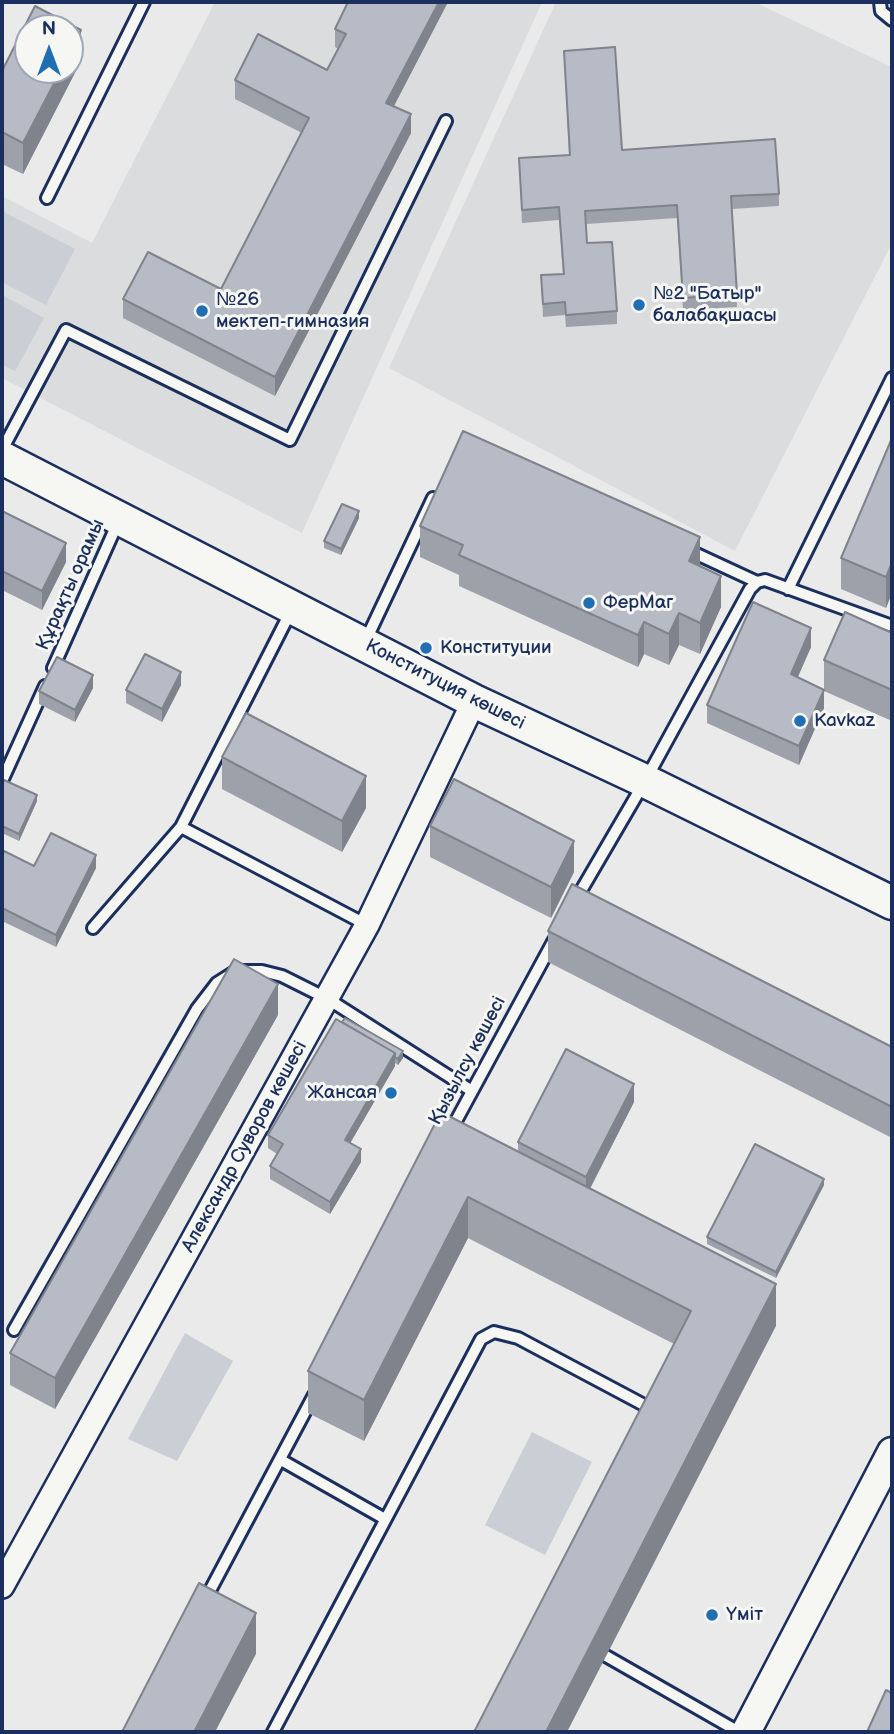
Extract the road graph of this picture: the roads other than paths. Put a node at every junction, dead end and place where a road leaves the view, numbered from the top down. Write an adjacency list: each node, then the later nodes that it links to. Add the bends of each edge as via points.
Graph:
1 (144, 2): 5 (lane)
2 (880, 2): 3 (lane, via 880,11)
3 (892, 20)
4 (446, 121): 7 (lane, via 290,440 66,330)
5 (47, 198)
6 (892, 377): 13 (lane)
7 (2, 450)
8 (2, 458): 10 (main road, Конституция көшесі)
9 (440, 483): 16 (lane)
10 (120, 517): 14 (main road, Конституция көшесі); 18 (lane, Құрақты орамы)
11 (683, 547): 12 (lane)
12 (757, 582): 13 (lane, via 765,580); 19 (lane)
13 (788, 589): 15 (lane)
14 (293, 607): 16 (main road, Конституция көшесі); 20 (lane)
15 (892, 626)
16 (364, 644): 17 (main road, Конституция көшесі)
17 (474, 701): 19 (main road, Конституция көшесі); 25 (street, Александр Суворов көшесі)
18 (2, 781)
19 (645, 781): 21 (lane); 23 (main road, Конституция көшесі)
20 (181, 827): 25 (lane); 26 (lane)
21 (577, 896): 22 (lane); 24 (lane)
22 (589, 902)
23 (892, 903)
24 (571, 908)
25 (367, 925): 28 (street, Александр Суворов көшесі)
26 (93, 928)
27 (558, 933): 29 (lane, Қызылсу көшесі)
28 (328, 999): 29 (lane); 31 (lane, via 282,975 262,971 236,971 217,983 197,1009); 37 (street, Александр Суворов көшесі)
29 (472, 1091): 30 (lane, Қызылсу көшесі)
30 (444, 1142)
31 (14, 1330)
32 (319, 1386): 35 (lane)
33 (645, 1432): 36 (lane, via 651,1419 644,1405 518,1338 494,1332 481,1339)
34 (892, 1452): 42 (street)
35 (281, 1460): 36 (lane); 38 (lane)
36 (385, 1519): 40 (lane)
37 (2, 1586)
38 (198, 1614)
39 (606, 1656): 41 (lane)
40 (273, 1732)
41 (739, 1732)
42 (746, 1732)

